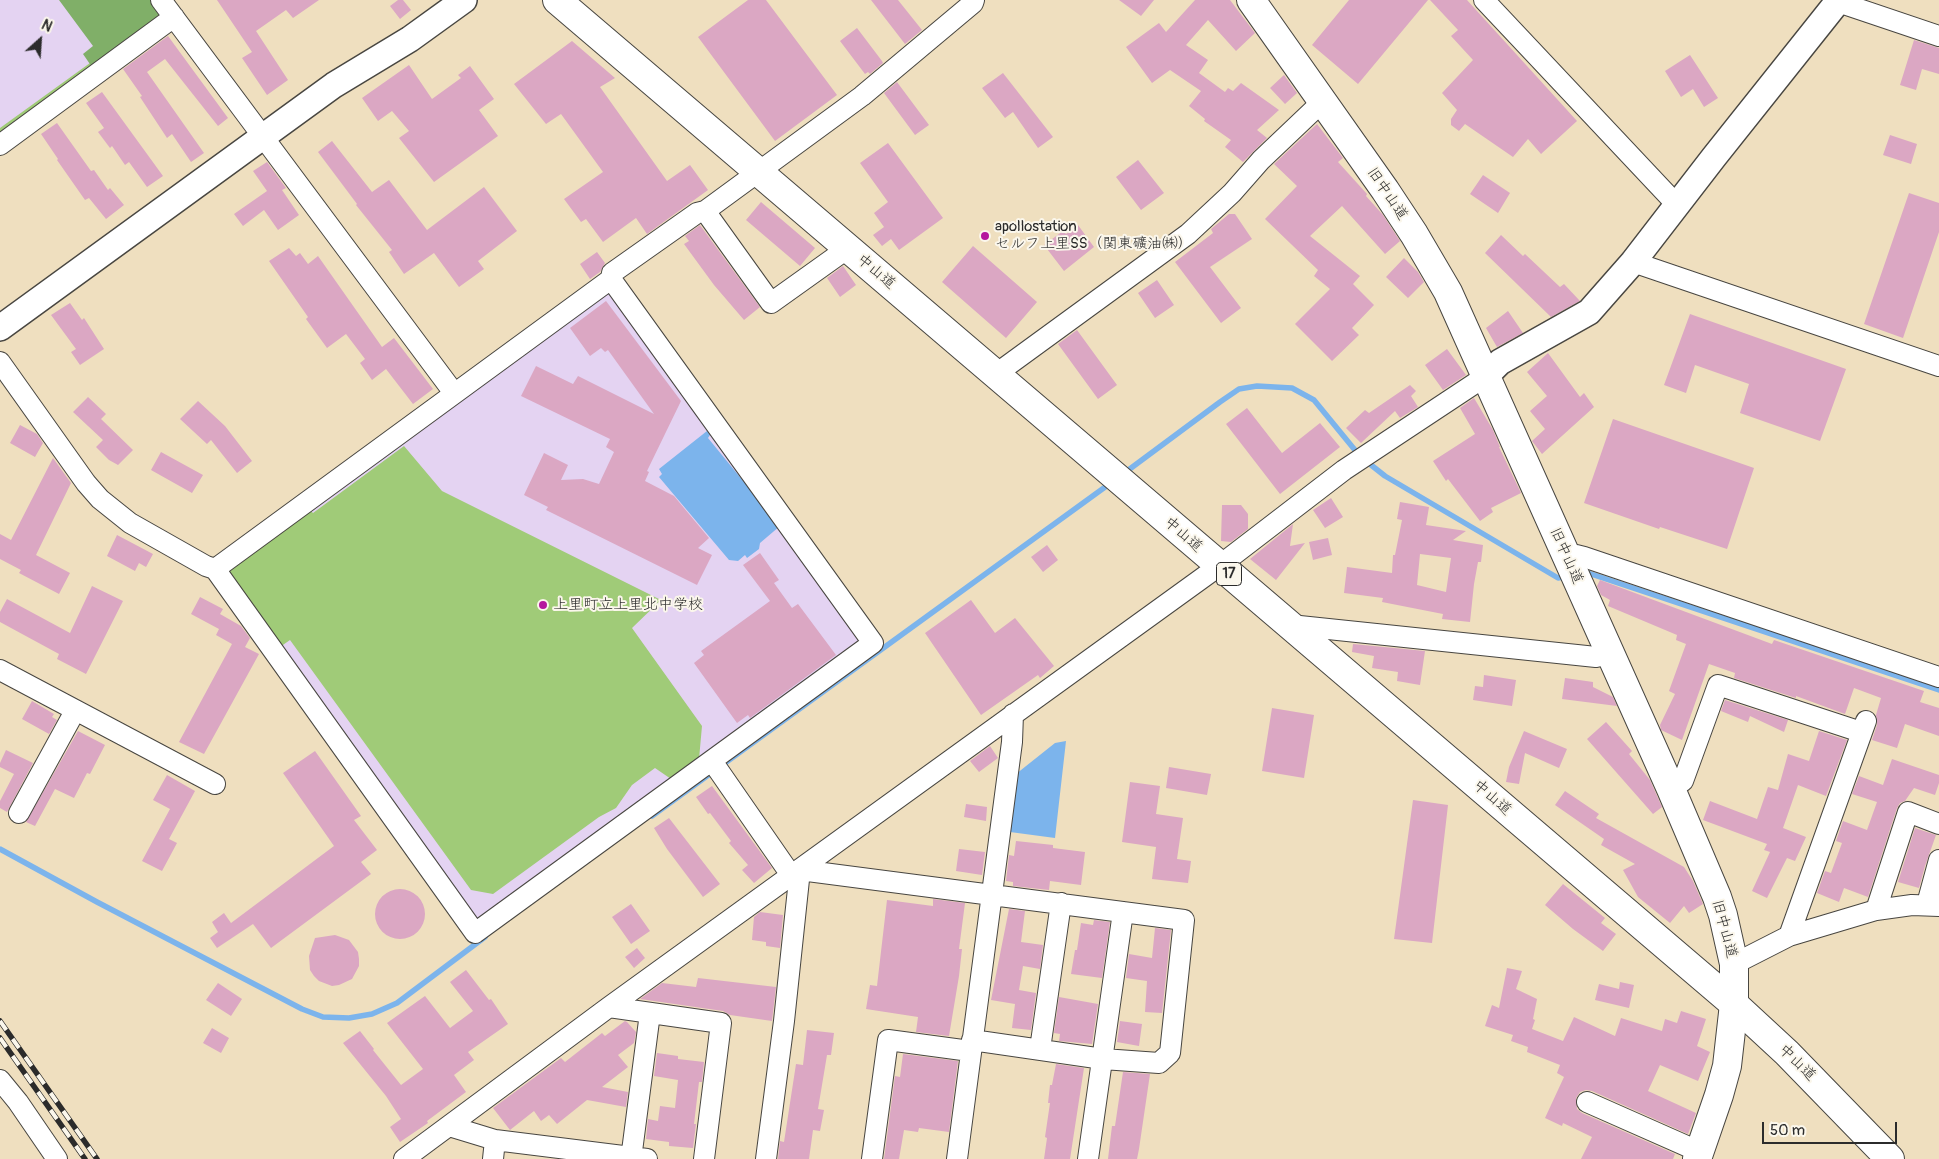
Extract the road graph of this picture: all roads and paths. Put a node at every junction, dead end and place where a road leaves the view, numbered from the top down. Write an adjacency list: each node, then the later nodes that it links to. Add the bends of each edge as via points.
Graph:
1 (161, 0): 8 (street)
2 (464, 0): 11 (street, via 410,39 334,85)
3 (557, 0): 13 (main road, 中山道 / 17)
4 (974, 0): 13 (street, via 862,96)
5 (1251, 0): 10 (main road, 旧中山道)
6 (1484, 0): 14 (street)
7 (1839, 1): 9 (street); 14 (street)
8 (174, 17): 11 (street); 12 (street)
9 (1939, 36)
10 (1322, 102): 22 (street, via 1188,234); 23 (main road, 旧中山道, via 1385,190 1433,265)
11 (263, 137): 19 (street); 24 (street)
12 (0, 145)
13 (759, 172): 15 (street); 16 (main road, 中山道 / 17)
14 (1677, 205): 17 (street)
15 (705, 212): 16 (street, via 771,303); 18 (street, via 697,213 612,273)
16 (848, 248): 22 (main road, 中山道 / 17)
17 (1633, 262): 21 (street); 23 (street, via 1589,312 1500,362)
18 (611, 279): 24 (street); 34 (street, via 873,643)
19 (3, 320)
20 (0, 362): 26 (street, via 100,499 130,523)
21 (1939, 366)
22 (996, 374): 25 (main road, 中山道 / 17)
23 (1486, 376): 25 (street, via 1344,470); 27 (main road, 旧中山道)
24 (454, 393): 26 (street)
25 (1219, 566): 28 (main road, 中山道 / 17); 33 (street)
26 (215, 569): 34 (street, via 475,933)
27 (1572, 569): 29 (main road, 旧中山道); 31 (street, via 1576,555 1584,557)
28 (1290, 625): 29 (street, via 1596,657); 48 (main road, 中山道 / 17)
29 (1610, 654): 36 (main road, 旧中山道)
30 (0, 670): 32 (street)
31 (1939, 677)
32 (75, 710): 35 (street); 37 (street)
33 (1013, 714): 40 (street); 41 (street)
34 (715, 766): 40 (street)
35 (215, 784)
36 (1671, 789): 46 (street, via 1683,781 1718,685 1863,726); 47 (main road, 旧中山道, via 1723,915)
37 (19, 814)
38 (1939, 824): 44 (street, via 1908,812)
39 (1939, 860): 43 (street)
40 (795, 873): 41 (street); 49 (street); 64 (street, via 784,1021)
41 (991, 894): 42 (street); 51 (street)
42 (1061, 903): 45 (street); 52 (street)
43 (1933, 905): 44 (street)
44 (1876, 910): 46 (street)
45 (1123, 912): 53 (street); 53 (street, via 1184,920 1170,1053 1160,1063)
46 (1789, 936): 47 (street)
47 (1734, 964): 48 (main road, 旧中山道)
48 (1734, 1004): 59 (main road, 旧中山道, via 1727,1066); 68 (main road, 中山道 / 17, via 1787,1053)
49 (609, 1008): 50 (street); 56 (street)
50 (650, 1013): 60 (street); 63 (street, via 721,1023)
51 (971, 1045): 52 (street); 65 (street, via 888,1040); 66 (street)
52 (1040, 1049): 53 (street)
53 (1103, 1059): 67 (street)
54 (0, 1080): 61 (street)
55 (1587, 1102): 59 (street)
56 (449, 1126): 57 (street); 62 (street)
57 (494, 1149): 58 (street)
58 (563, 1154): 60 (street)
59 (1698, 1155)
60 (636, 1158)
61 (58, 1159)
62 (404, 1159)
63 (704, 1159)
64 (766, 1159)
65 (872, 1159)
66 (957, 1159)
67 (1088, 1159)
68 (1890, 1159)

